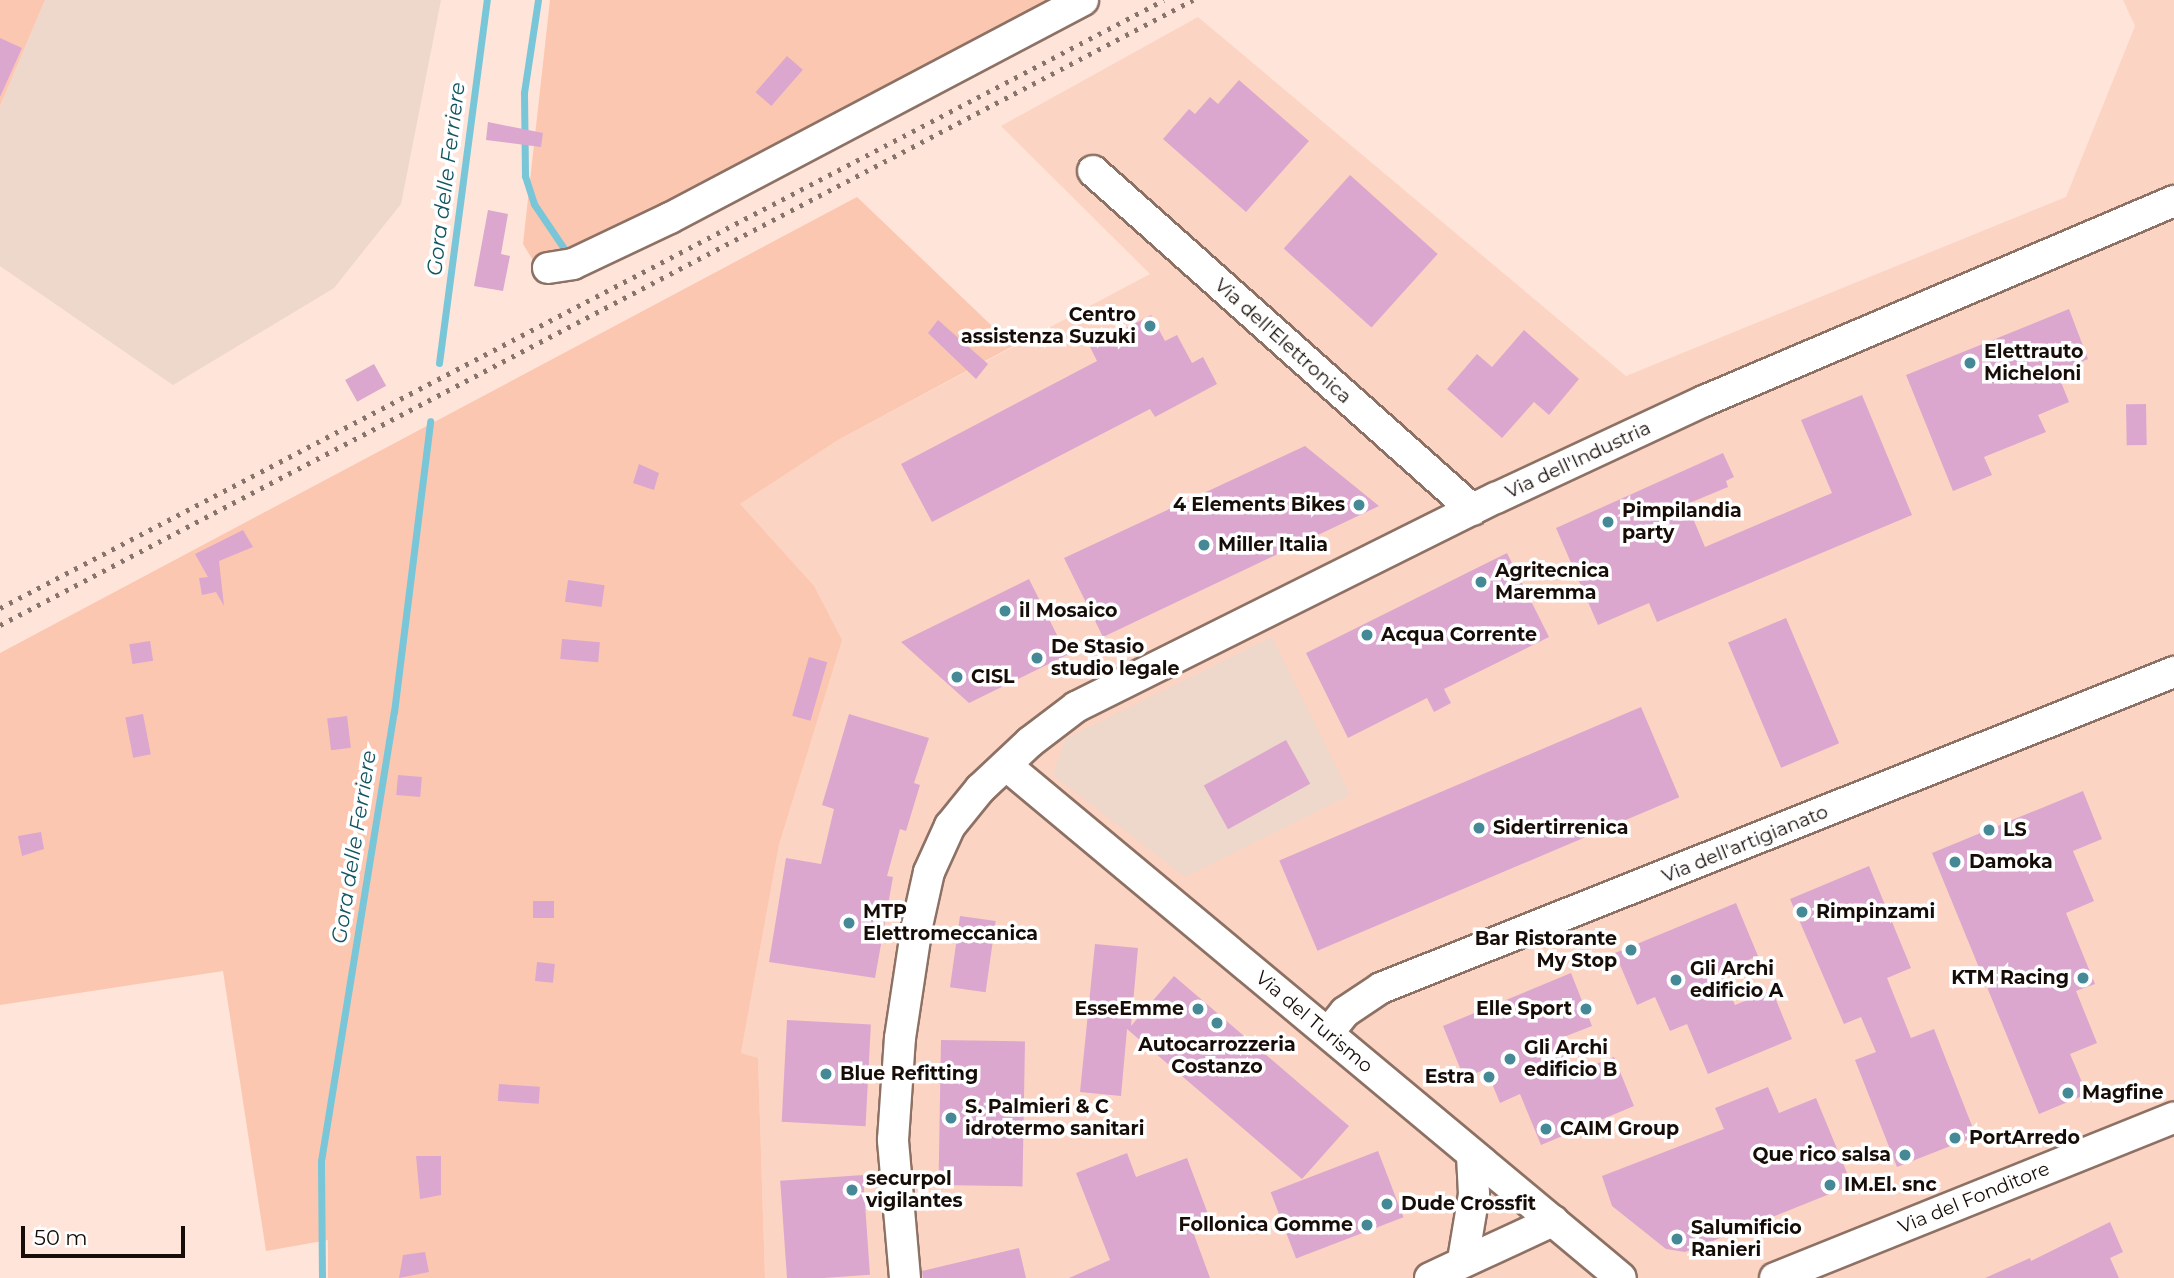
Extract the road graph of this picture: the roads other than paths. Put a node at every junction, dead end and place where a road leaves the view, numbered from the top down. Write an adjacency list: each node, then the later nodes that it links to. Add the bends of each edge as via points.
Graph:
1 (1083, 0): 4 (street, via 670,218 573,264)
2 (1093, 172): 5 (street, Via dell'Elettronica)
3 (2174, 201): 5 (street, Via dell'Industria, via 1704,401)
4 (548, 268)
5 (1473, 510): 7 (street, Via dell'Industria, via 1076,707)
6 (2174, 672): 8 (street, Via dell'artigianato, via 1381,988 1345,1012)
7 (1007, 766): 8 (street, Via del Turismo); 13 (street, Via dell'Industria, via 950,825 929,872 916,926 900,1038 893,1140)
8 (1328, 1033): 10 (street, Via del Turismo)
9 (2174, 1118): 16 (street, Via del Fonditore)
10 (1472, 1155): 11 (street, Via del Turismo); 12 (street, via 1474,1194)
11 (1553, 1221): 12 (street); 15 (street, Via del Turismo)
12 (1463, 1260): 14 (street)
13 (905, 1278)
14 (1430, 1278)
15 (1621, 1278)
16 (1775, 1278)

